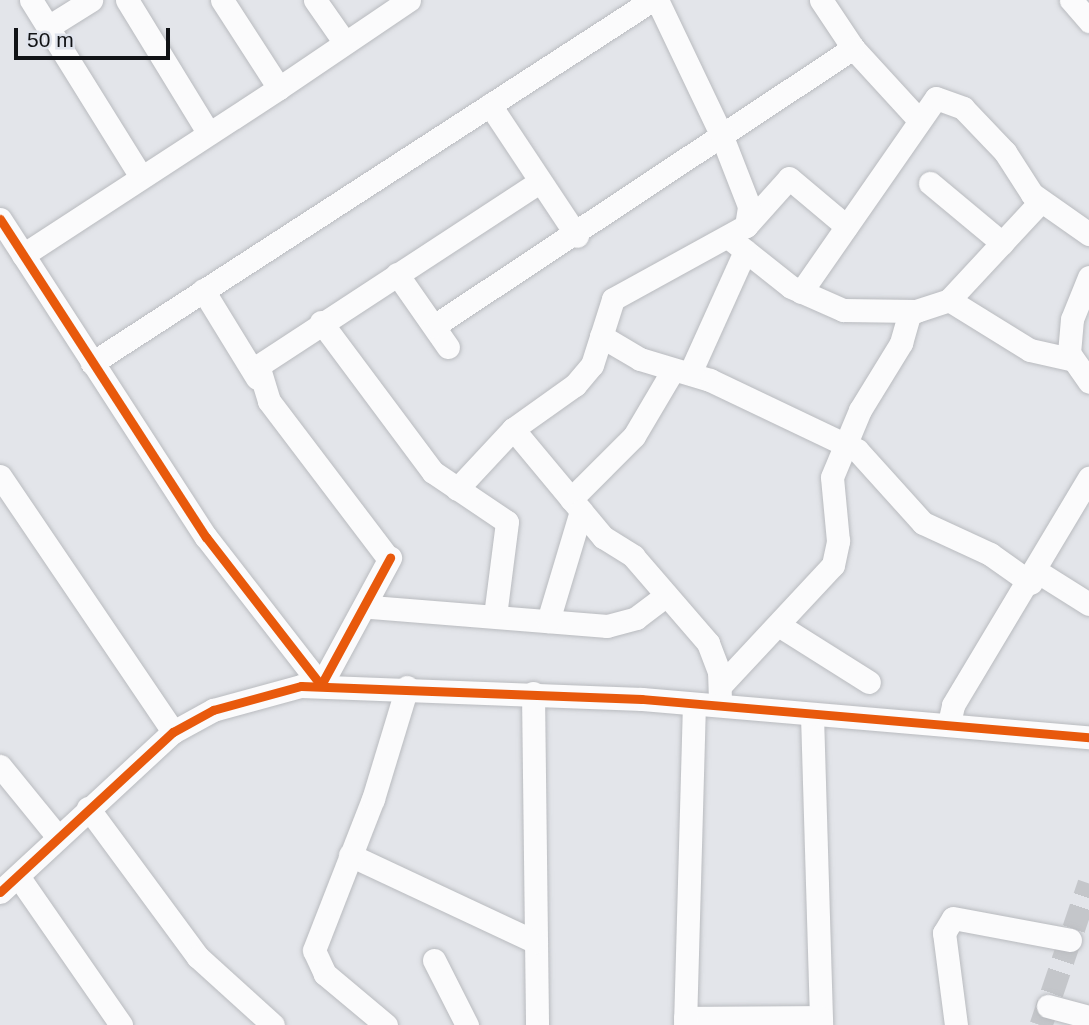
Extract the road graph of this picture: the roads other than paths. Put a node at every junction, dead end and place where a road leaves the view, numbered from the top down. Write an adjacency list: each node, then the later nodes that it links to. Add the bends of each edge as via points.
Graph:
1 (32, 0): 11 (street)
2 (91, 0): 11 (street)
3 (127, 0): 17 (street)
4 (222, 0): 14 (street)
5 (316, 0): 12 (street)
6 (409, 0): 12 (street)
7 (655, 0): 15 (street); 18 (street)
8 (821, 0): 13 (street)
9 (1071, 0): 10 (street)
10 (1089, 21)
11 (48, 27): 19 (street)
12 (345, 43): 14 (street)
13 (853, 48): 16 (street); 18 (street)
14 (279, 88): 17 (street)
15 (490, 105): 20 (street); 32 (street)
16 (918, 119): 22 (street, via 936,98 957,103); 24 (street)
17 (208, 132): 19 (street)
18 (721, 134): 26 (street); 27 (street, via 749,206)
19 (141, 177): 29 (street)
20 (538, 183): 26 (street); 30 (street)
21 (930, 183): 28 (street)
22 (1041, 201): 25 (street); 28 (street)
23 (0, 219): 29 (street)
24 (846, 226): 27 (street, via 789,178); 33 (street)
25 (1089, 234)
26 (577, 236): 37 (street)
27 (740, 238): 33 (street); 38 (street, via 613,299); 42 (street)
28 (1002, 243): 34 (street)
29 (23, 255): 41 (street)
30 (397, 274): 36 (street); 37 (street)
31 (1089, 277): 40 (street, via 1072,319)
32 (202, 291): 41 (street); 43 (street)
33 (801, 292): 35 (street, via 843,310)
34 (949, 300): 35 (street); 40 (street, via 1030,350)
35 (910, 312): 46 (street, via 901,343)
36 (321, 322): 43 (street, via 272,352 258,366); 48 (street, via 423,461)
37 (434, 326): 39 (street)
38 (601, 336): 42 (street, via 640,359); 45 (street, via 592,365 575,385)
39 (448, 347)
40 (1070, 359): 44 (street)
41 (92, 363): 59 (street, via 206,537)
42 (682, 371): 46 (street); 50 (street)
43 (257, 378): 59 (street, via 387,556)
44 (1089, 382)
45 (513, 429): 48 (street); 50 (street)
46 (846, 445): 51 (street, via 878,467 923,523); 57 (street, via 830,488 838,541 833,565)
47 (0, 476): 66 (street)
48 (457, 489): 55 (street, via 507,522)
49 (1086, 490): 51 (street)
50 (576, 505): 52 (street); 56 (street)
51 (1034, 577): 53 (street); 65 (street, via 953,705)
52 (666, 595): 56 (street, via 619,625); 62 (street, via 708,643)
53 (1089, 604)
54 (371, 607): 55 (street)
55 (495, 616): 56 (street)
56 (548, 621)
57 (780, 626): 58 (street); 62 (street)
58 (869, 682)
59 (321, 685): 60 (street); 66 (street, via 213,710)
60 (407, 687): 61 (street); 71 (street)
61 (533, 694): 63 (street); 75 (street)
62 (720, 696): 63 (street); 64 (street)
63 (694, 705): 80 (street)
64 (812, 715): 65 (street); 79 (street)
65 (949, 723): 67 (street)
66 (173, 732): 69 (street)
67 (1089, 737)
68 (0, 766): 70 (street)
69 (88, 808): 70 (street); 82 (street, via 198,957)
70 (58, 837): 72 (street)
71 (350, 855): 75 (street); 83 (street, via 314,959)
72 (18, 876): 73 (street); 81 (street)
73 (0, 892)
74 (1070, 940): 86 (street, via 953,918 944,933)
75 (536, 942): 85 (street)
76 (434, 960): 84 (street)
77 (1048, 1006): 78 (street)
78 (1089, 1017)
79 (820, 1021): 80 (street)
80 (685, 1022)
81 (121, 1025)
82 (273, 1025)
83 (386, 1025)
84 (467, 1025)
85 (537, 1025)
86 (956, 1025)

